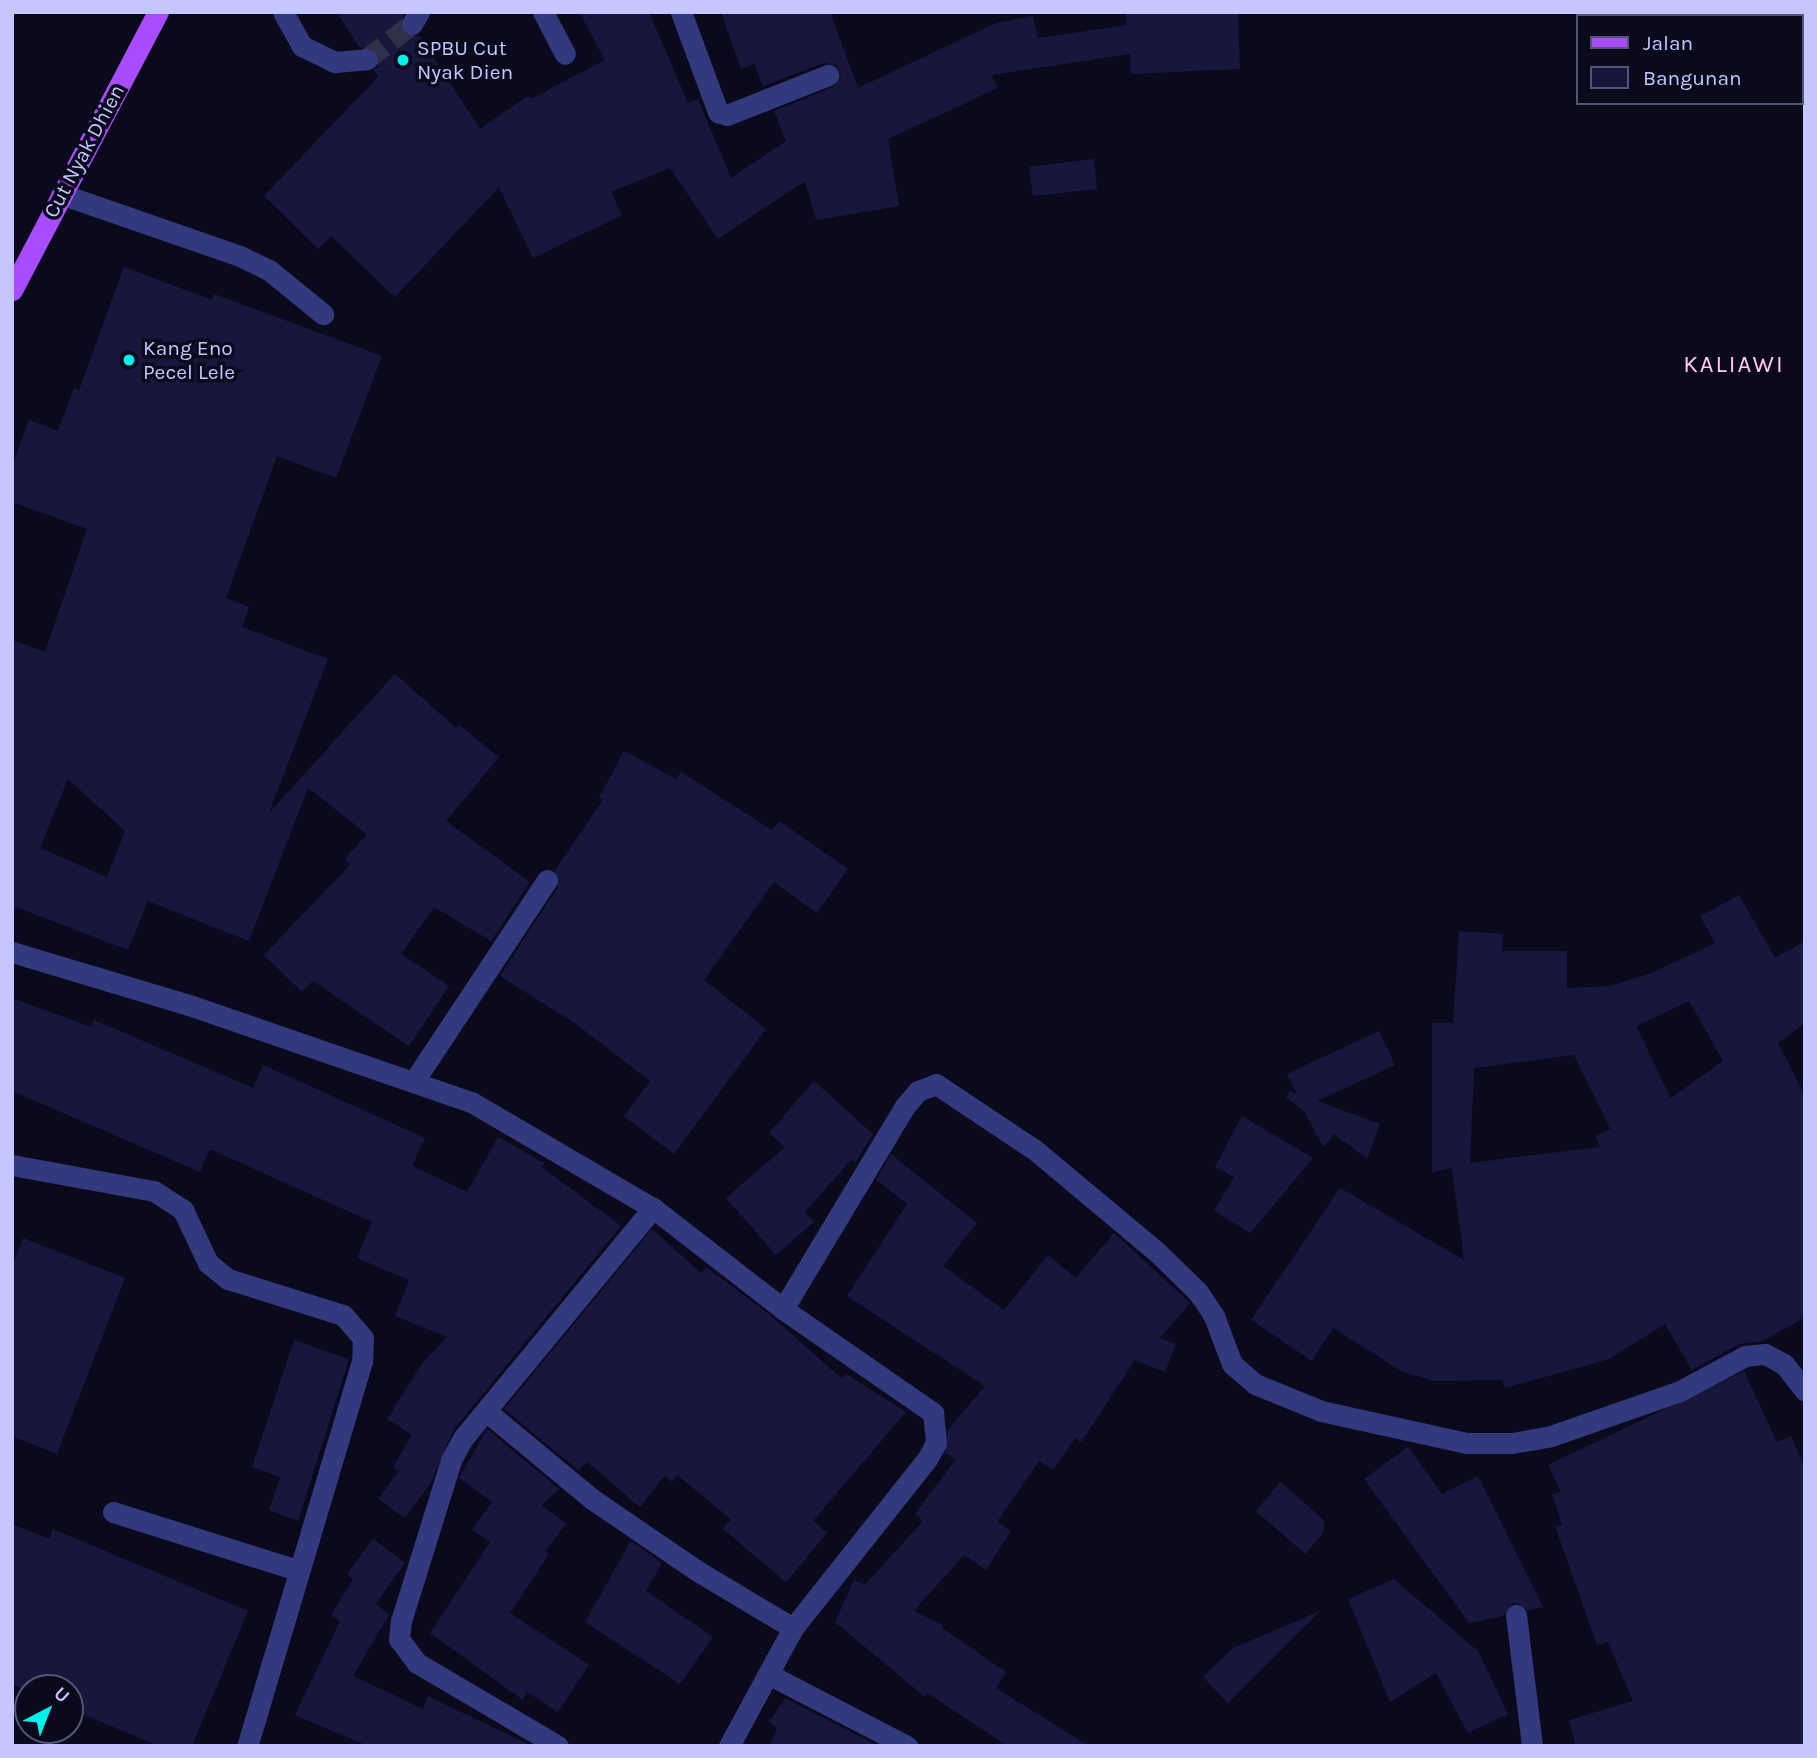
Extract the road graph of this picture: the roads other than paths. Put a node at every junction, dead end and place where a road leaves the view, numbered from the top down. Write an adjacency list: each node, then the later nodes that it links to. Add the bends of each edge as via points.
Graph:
1 (158, 12): 8 (main road, Cut Nyak Dhien)
2 (283, 12): 6 (street, via 302,47 335,62)
3 (544, 12): 5 (street)
4 (681, 12): 7 (street, via 718,111 727,115)
5 (565, 54)
6 (366, 59)
7 (828, 75)
8 (61, 194): 9 (main road, Cut Nyak Dhien); 10 (street, via 240,256 268,271)
9 (12, 290)
10 (323, 314)
11 (547, 880): 13 (street)
12 (12, 952): 13 (street, via 81,970)
13 (414, 1081): 15 (street, via 473,1103)
14 (12, 1165): 20 (street, via 154,1191 183,1210 208,1263 228,1279 343,1315 363,1338 362,1361)
15 (653, 1208): 16 (street); 18 (street)
16 (783, 1309): 17 (street, via 905,1106 918,1091 936,1084 1035,1150 1158,1253 1198,1292 1214,1316 1232,1364 1255,1384 1321,1410 1467,1443 1512,1443 1577,1427 1680,1391 1745,1356 1765,1354 1784,1364); 22 (street, via 919,1401 933,1413 937,1427 927,1459)
17 (1805, 1391)
18 (486, 1411): 22 (street, via 592,1499); 26 (street, via 451,1460 399,1639 417,1663)
19 (113, 1512): 20 (street)
20 (297, 1570): 25 (street)
21 (1516, 1615): 28 (street)
22 (793, 1628): 23 (street)
23 (768, 1674): 24 (street); 27 (street)
24 (902, 1745)
25 (247, 1746)
26 (558, 1746)
27 (729, 1746)
28 (1532, 1746)

